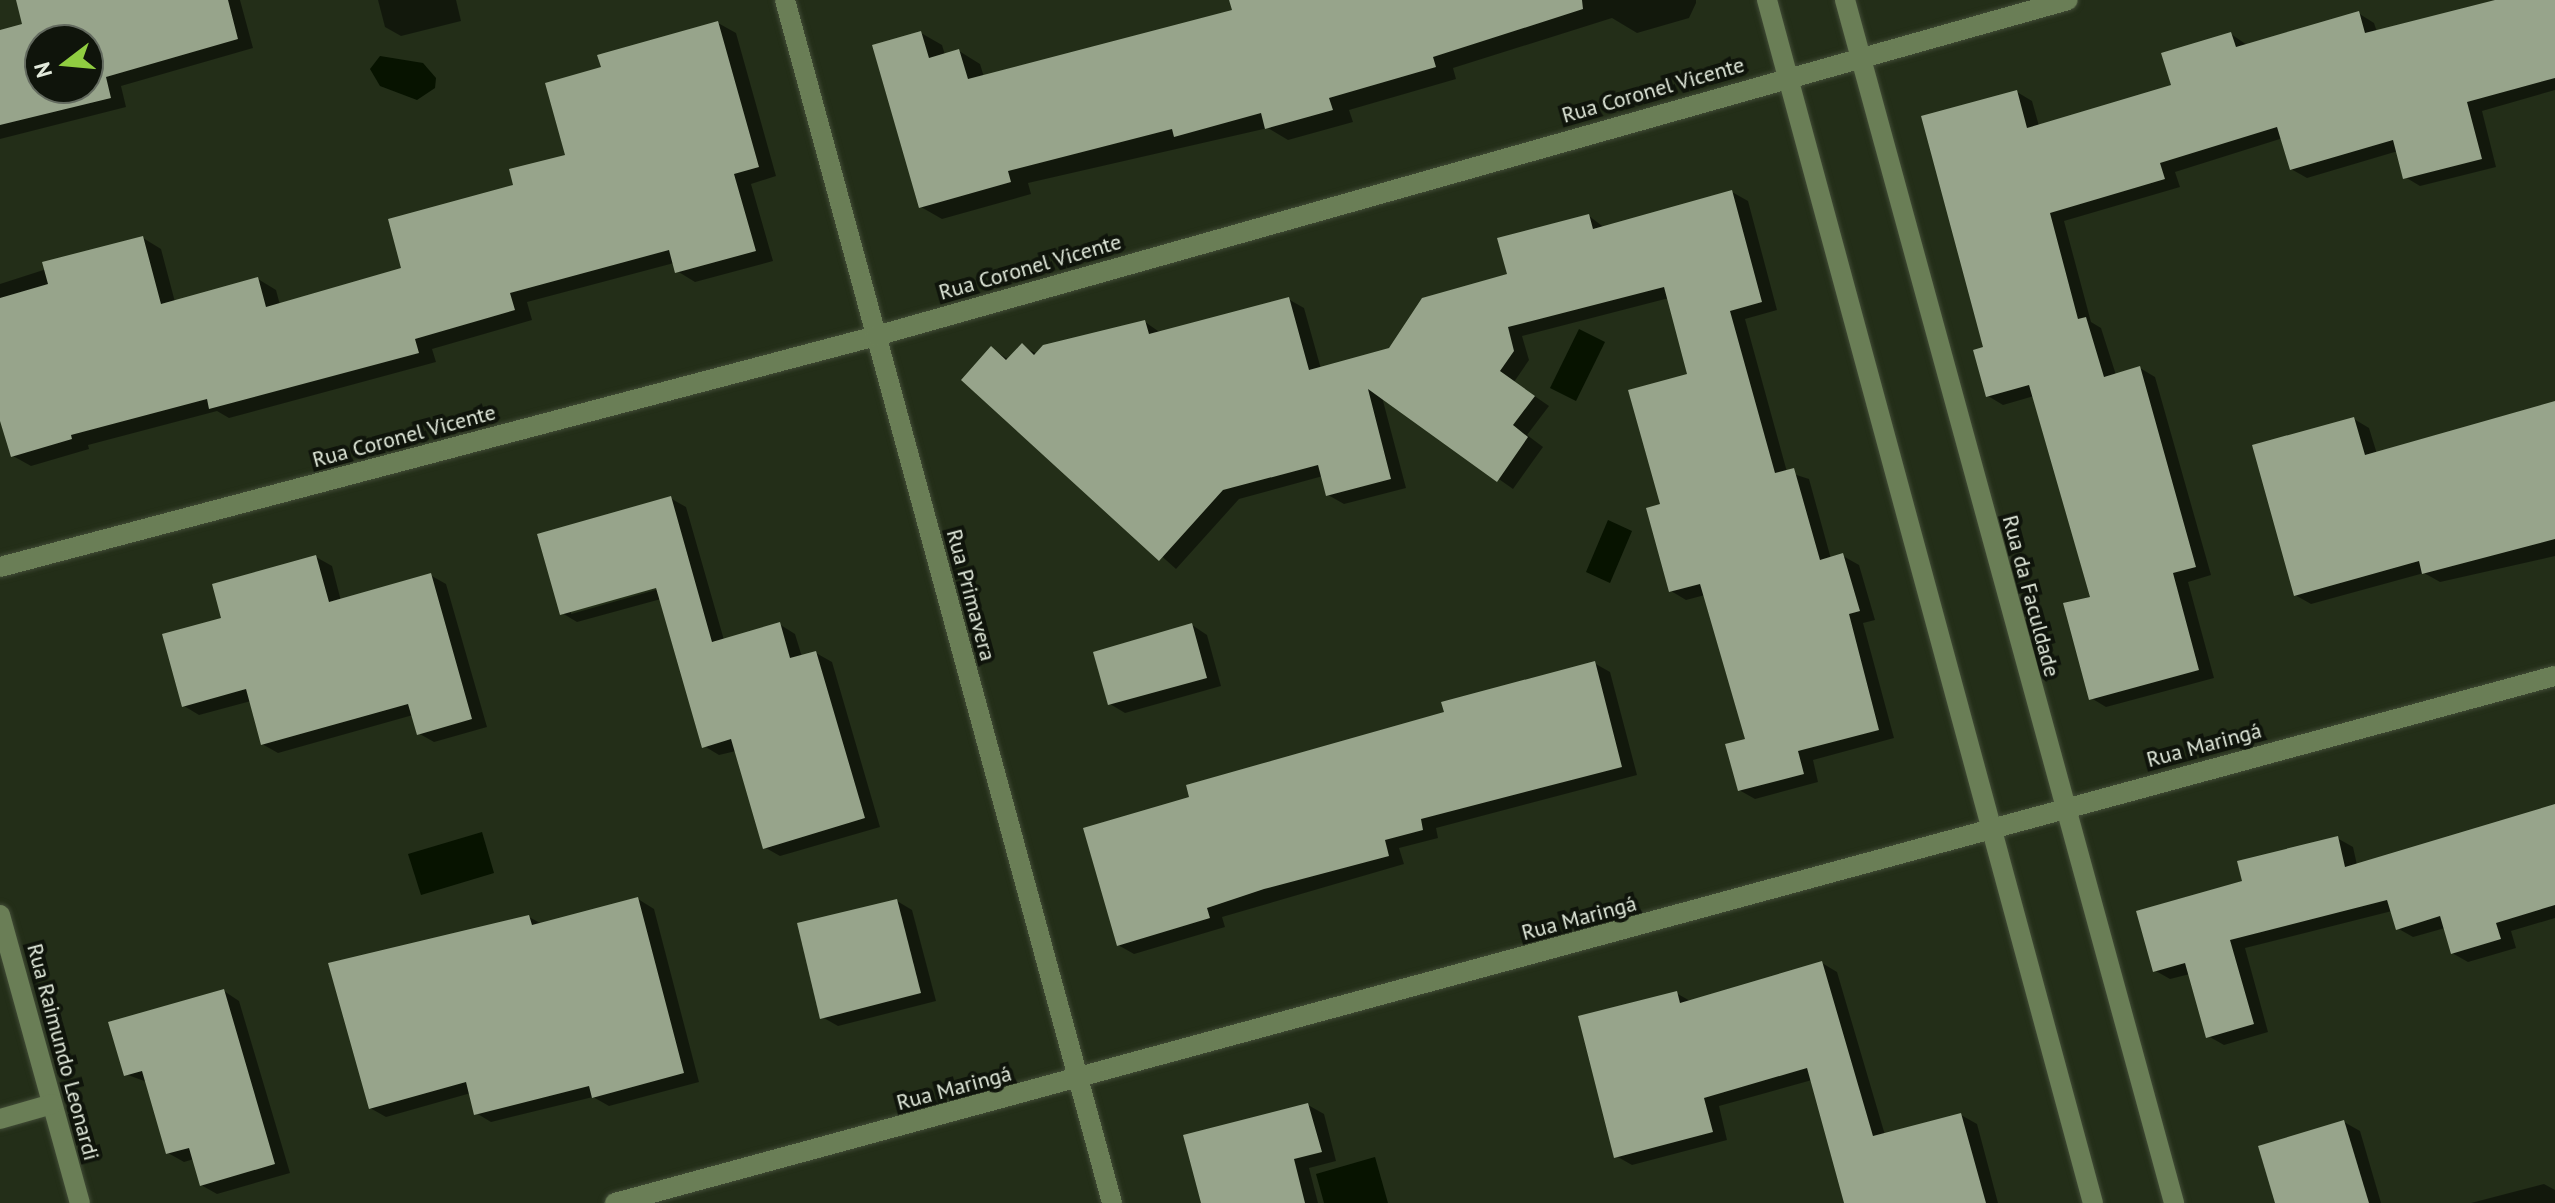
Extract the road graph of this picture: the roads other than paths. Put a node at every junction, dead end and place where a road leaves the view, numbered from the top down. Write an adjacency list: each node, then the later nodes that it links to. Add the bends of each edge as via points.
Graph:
1 (785, 0): 7 (street, Rua Primavera)
2 (1767, 0): 6 (street)
3 (1845, 0): 5 (street, Rua da Faculdade)
4 (2068, 0): 5 (street, Rua Coronel Vicente)
5 (1862, 59): 6 (street, Rua Coronel Vicente); 10 (street, Rua da Faculdade)
6 (1788, 77): 7 (street, Rua Coronel Vicente); 11 (street)
7 (876, 336): 8 (street, Rua Coronel Vicente); 13 (street, Rua Primavera)
8 (0, 567)
9 (2555, 676): 10 (street, Rua Maringá)
10 (2064, 807): 11 (street, Rua Maringá); 20 (street, Rua da Faculdade)
11 (1992, 830): 13 (street, Rua Maringá); 19 (street)
12 (0, 915): 14 (street, Rua Raimundo Leonardi)
13 (1078, 1080): 17 (street, Rua Maringá); 18 (street, Rua Primavera)
14 (52, 1104): 15 (street); 16 (street, Rua Raimundo Leonardi)
15 (0, 1119)
16 (80, 1203)
17 (615, 1203)
18 (1112, 1203)
19 (2093, 1203)
20 (2174, 1203)

